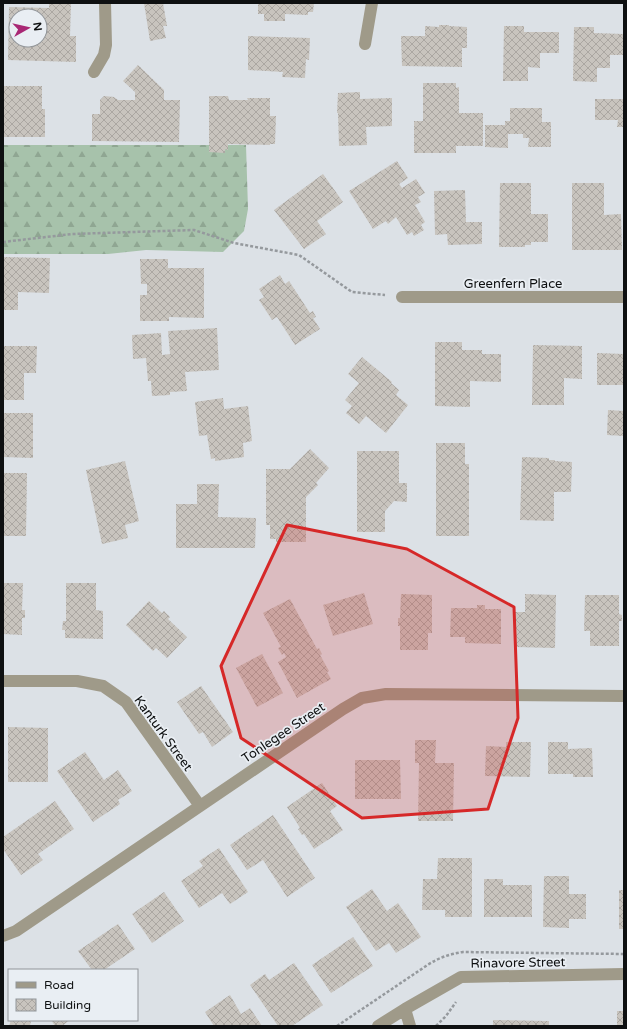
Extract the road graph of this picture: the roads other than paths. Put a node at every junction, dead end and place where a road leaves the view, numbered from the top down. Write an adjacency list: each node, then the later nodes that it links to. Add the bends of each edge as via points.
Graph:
1 (105, 3): 4 (street, via 106,45 104,55)
2 (372, 3): 3 (street)
3 (365, 44)
4 (94, 72)
5 (402, 297): 6 (street, Greenfern Place)
6 (624, 297)
7 (3, 681): 9 (street, Kanturk Street, via 77,681 103,686 126,702)
8 (624, 696): 9 (street, Tonlegee Street, via 386,694 362,698)
9 (200, 806): 10 (street, Tonlegee Street, via 16,931)
10 (3, 936)
11 (624, 974): 12 (street, Rinavore Street, via 461,977)
12 (405, 1009): 13 (street, Rinavore Street); 14 (street)
13 (378, 1026)
14 (410, 1026)

